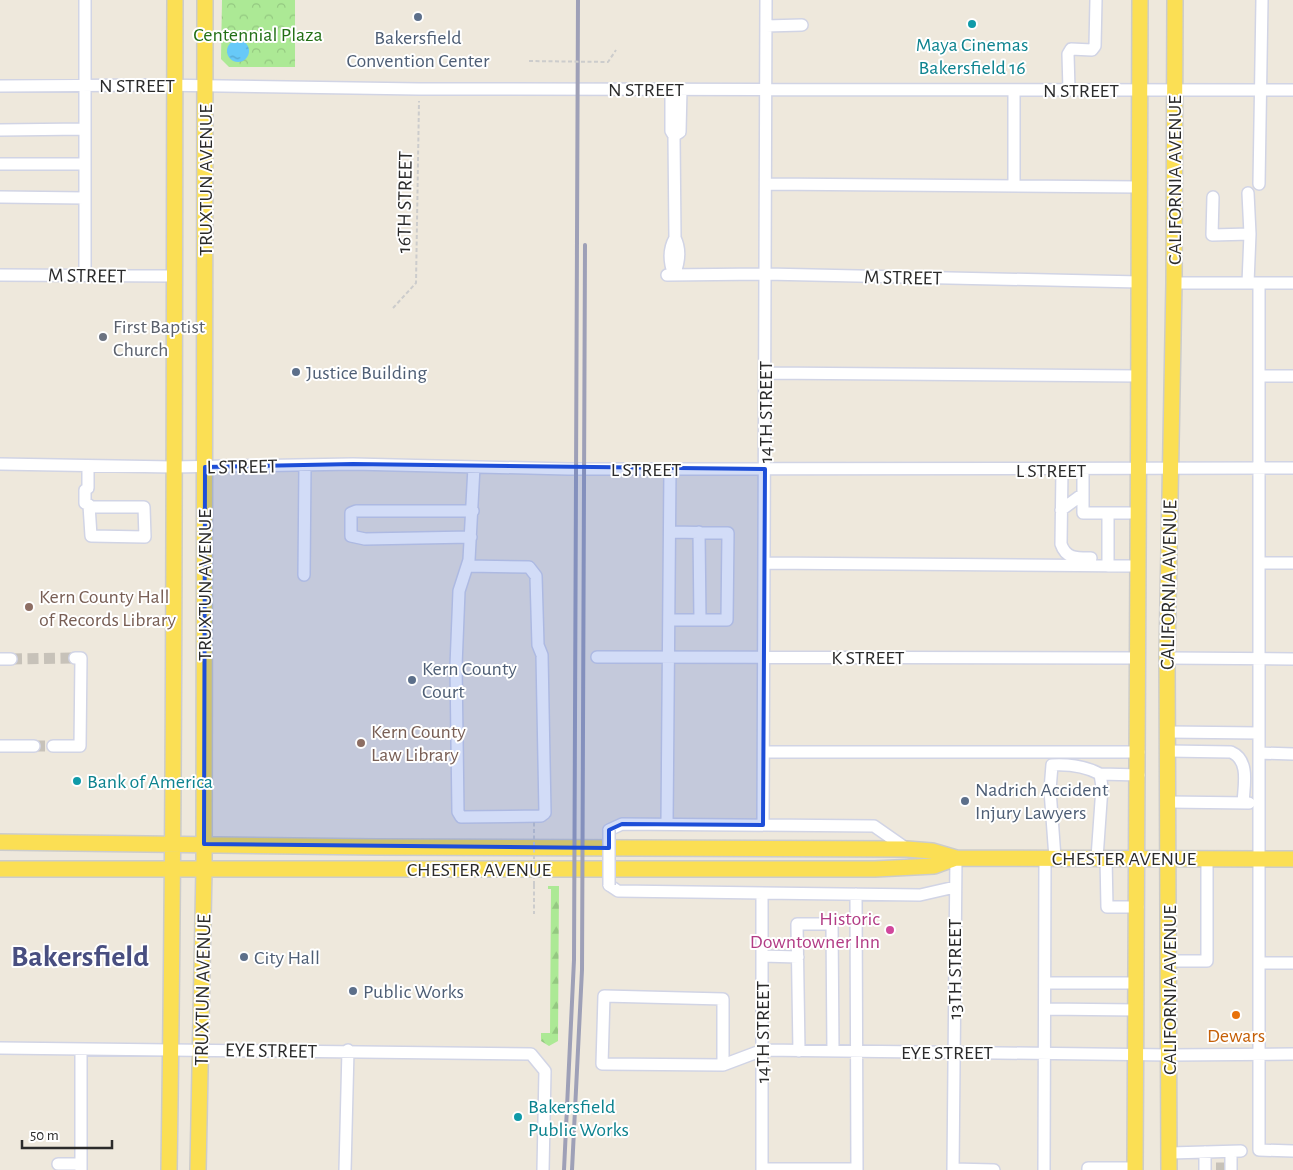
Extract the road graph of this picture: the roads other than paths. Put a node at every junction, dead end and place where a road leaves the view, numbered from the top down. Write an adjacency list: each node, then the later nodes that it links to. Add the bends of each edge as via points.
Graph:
1 (85, 0): 11 (street)
2 (175, 0): 12 (main road, TRUXTUN AVENUE)
3 (205, 0): 14 (main road, TRUXTUN AVENUE)
4 (766, 0): 10 (street, 14TH STREET)
5 (1096, 0): 19 (street, via 1095,46 1092,50 1071,50 1068,54)
6 (1140, 0): 20 (main road, CALIFORNIA AVENUE)
7 (1175, 0): 21 (main road, CALIFORNIA AVENUE)
8 (1262, 0): 17 (street)
9 (802, 25): 10 (street)
10 (766, 26): 16 (street, 14TH STREET)
11 (85, 84): 12 (street, N STREET); 13 (street, N STREET); 23 (street)
12 (175, 85): 14 (street, N STREET); 39 (main road, TRUXTUN AVENUE)
13 (0, 86)
14 (205, 86): 15 (street, N STREET); 52 (main road, TRUXTUN AVENUE)
15 (676, 89): 16 (street, N STREET); 37 (street, M STREET, via 680,132 674,136 678,264 670,275)
16 (767, 89): 18 (street, N STREET); 27 (street, 14TH STREET)
17 (1261, 89): 21 (street, N STREET); 22 (street, N STREET); 29 (street)
18 (1014, 90): 19 (street, N STREET); 28 (street)
19 (1069, 90): 20 (street, N STREET)
20 (1140, 90): 21 (street, N STREET); 30 (main road, CALIFORNIA AVENUE)
21 (1174, 90): 41 (main road, CALIFORNIA AVENUE)
22 (1293, 90)
23 (84, 129): 24 (street); 26 (street)
24 (0, 130)
25 (0, 164): 26 (street)
26 (84, 164): 34 (street)
27 (766, 184): 28 (street); 37 (street, 14TH STREET)
28 (1014, 184): 30 (street)
29 (1259, 184)
30 (1138, 187): 40 (main road, CALIFORNIA AVENUE)
31 (1248, 193): 35 (street)
32 (1213, 196): 35 (street, via 1212,235)
33 (0, 197): 34 (street)
34 (84, 198): 38 (street)
35 (1250, 234): 42 (street)
36 (0, 274): 38 (street, M STREET)
37 (766, 274): 40 (street, M STREET); 44 (street, 14TH STREET)
38 (84, 275): 39 (street, M STREET)
39 (174, 276): 51 (main road, TRUXTUN AVENUE)
40 (1140, 282): 45 (main road, CALIFORNIA AVENUE)
41 (1174, 283): 42 (street); 61 (main road, CALIFORNIA AVENUE)
42 (1253, 283): 43 (street); 46 (street)
43 (1293, 283)
44 (766, 373): 45 (street); 57 (street, 14TH STREET)
45 (1139, 376): 60 (main road, CALIFORNIA AVENUE)
46 (1259, 376): 47 (street); 54 (street)
47 (1293, 376)
48 (0, 464): 50 (street, L STREET)
49 (305, 465): 52 (street, L STREET); 53 (street, L STREET); 77 (street)
50 (88, 466): 51 (street, L STREET); 63 (street, via 88,488 94,490 94,502)
51 (173, 467): 52 (street, L STREET); 108 (main road, TRUXTUN AVENUE)
52 (205, 467): 109 (main road, TRUXTUN AVENUE)
53 (474, 467): 56 (street, L STREET); 65 (street)
54 (1259, 468): 55 (street, L STREET); 61 (street, L STREET); 73 (street)
55 (1293, 468)
56 (670, 469): 57 (street, L STREET); 68 (street)
57 (765, 469): 58 (street, L STREET); 72 (street, 14TH STREET)
58 (1062, 470): 59 (street, L STREET); 64 (street)
59 (1083, 470): 60 (street, L STREET); 62 (street)
60 (1139, 470): 61 (street, L STREET); 67 (main road, CALIFORNIA AVENUE)
61 (1170, 470): 85 (main road, CALIFORNIA AVENUE)
62 (1083, 494): 64 (street); 66 (street, via 1083,513)
63 (89, 506): 63 (street, via 144,507 145,537 91,536)
64 (1062, 510): 71 (street, via 1063,551 1072,558)
65 (473, 512): 70 (street); 70 (street, via 356,510 351,514 351,536 365,539)
66 (1108, 513): 67 (street); 71 (street)
67 (1139, 513): 76 (main road, CALIFORNIA AVENUE)
68 (670, 532): 69 (street); 78 (street)
69 (699, 532): 79 (street); 79 (street, via 728,532 727,620)
70 (471, 537): 75 (street)
71 (1101, 560): 72 (street); 76 (street)
72 (765, 563): 82 (street, 14TH STREET)
73 (1259, 563): 74 (street); 86 (street)
74 (1293, 564)
75 (467, 566): 75 (street, via 459,591 456,666 458,812 461,817 470,818 541,816 545,813 542,655 538,644 536,576 529,567)
76 (1139, 566): 84 (main road, CALIFORNIA AVENUE)
77 (304, 575)
78 (669, 620): 79 (street); 81 (street)
79 (700, 620)
80 (598, 657): 81 (street, K STREET)
81 (669, 657): 82 (street, K STREET); 105 (street)
82 (765, 657): 84 (street, K STREET); 94 (street, 14TH STREET)
83 (75, 658): 92 (street, via 81,658 80,746)
84 (1140, 658): 96 (main road, CALIFORNIA AVENUE)
85 (1167, 658): 86 (street); 88 (main road, CALIFORNIA AVENUE)
86 (1259, 658): 87 (street); 89 (street)
87 (1293, 659)
88 (1168, 732): 89 (street); 93 (main road, CALIFORNIA AVENUE)
89 (1259, 733): 97 (street)
90 (0, 746): 91 (street)
91 (34, 746)
92 (53, 746)
93 (1168, 751): 102 (main road, CALIFORNIA AVENUE); 103 (street, via 1231,752 1238,755 1244,764)
94 (764, 752): 95 (street); 106 (street, 14TH STREET)
95 (1086, 752): 96 (street); 99 (street)
96 (1139, 752): 101 (main road, CALIFORNIA AVENUE)
97 (1259, 753): 98 (street); 104 (street)
98 (1293, 754)
99 (1086, 768): 100 (street); 112 (street, via 1052,765)
100 (1100, 774): 101 (street); 113 (street)
101 (1139, 775): 114 (main road, CALIFORNIA AVENUE)
102 (1168, 802): 103 (street); 115 (main road, CALIFORNIA AVENUE)
103 (1243, 803): 104 (street)
104 (1259, 803): 117 (street)
105 (667, 824): 106 (street); 123 (street, bridge, via 622,824 609,830 609,885 618,891)
106 (763, 824): 110 (street, via 874,826)
107 (0, 842): 108 (main road, CHESTER AVENUE)
108 (174, 844): 109 (main road, CHESTER AVENUE); 120 (main road, TRUXTUN AVENUE)
109 (204, 844): 110 (main road, CHESTER AVENUE); 121 (main road, TRUXTUN AVENUE)
110 (907, 849): 111 (main road, CHESTER AVENUE, via 932,851)
111 (956, 858): 112 (main road, CHESTER AVENUE); 121 (main road, CHESTER AVENUE, via 934,866 875,869); 122 (street, 13TH STREET)
112 (1050, 858): 113 (main road, CHESTER AVENUE); 131 (street)
113 (1101, 858): 114 (main road, CHESTER AVENUE); 125 (street, via 1107,907)
114 (1138, 859): 115 (main road, CHESTER AVENUE); 125 (main road, CALIFORNIA AVENUE)
115 (1168, 859): 116 (main road, CHESTER AVENUE); 128 (main road, CALIFORNIA AVENUE)
116 (1207, 859): 117 (main road, CHESTER AVENUE); 128 (street, via 1207,962)
117 (1259, 859): 118 (main road, CHESTER AVENUE); 129 (street)
118 (1293, 859)
119 (0, 868): 120 (main road, CHESTER AVENUE)
120 (173, 869): 121 (main road, CHESTER AVENUE); 137 (main road, TRUXTUN AVENUE)
121 (204, 869): 138 (main road, TRUXTUN AVENUE)
122 (955, 887): 124 (street, via 920,895); 144 (street, 13TH STREET)
123 (762, 894): 124 (street); 126 (street, 14TH STREET)
124 (856, 894): 143 (street)
125 (1138, 907): 132 (main road, CALIFORNIA AVENUE)
126 (762, 956): 127 (street); 140 (street, 14TH STREET)
127 (798, 957): 141 (street); 142 (street, via 797,924 832,924)
128 (1169, 962): 149 (main road, CALIFORNIA AVENUE)
129 (1258, 963): 130 (street); 147 (street)
130 (1293, 963)
131 (1045, 983): 132 (street); 133 (street)
132 (1137, 983): 134 (main road, CALIFORNIA AVENUE)
133 (1045, 1009): 134 (street); 145 (street)
134 (1137, 1010): 146 (main road, CALIFORNIA AVENUE)
135 (0, 1048): 136 (street, EYE STREET)
136 (81, 1048): 137 (street, EYE STREET); 155 (street)
137 (171, 1049): 138 (street, EYE STREET); 161 (main road, TRUXTUN AVENUE)
138 (201, 1049): 139 (street, EYE STREET); 162 (main road, TRUXTUN AVENUE)
139 (348, 1050): 163 (street); 164 (street, EYE STREET, via 531,1054 544,1071)
140 (763, 1050): 141 (street, EYE STREET); 150 (street, EYE STREET); 156 (street, 14TH STREET)
141 (799, 1051): 142 (street, EYE STREET)
142 (833, 1051): 143 (street, EYE STREET)
143 (856, 1051): 144 (street, EYE STREET); 165 (street)
144 (954, 1052): 145 (street, EYE STREET); 166 (street, 13TH STREET)
145 (1045, 1053): 146 (street, EYE STREET); 168 (street)
146 (1136, 1053): 149 (street, EYE STREET); 158 (main road, CALIFORNIA AVENUE)
147 (1258, 1054): 148 (street, EYE STREET); 149 (street, EYE STREET); 151 (street, via 1258,1150)
148 (1293, 1054)
149 (1170, 1055): 153 (main road, CALIFORNIA AVENUE)
150 (723, 1065): 150 (street, EYE STREET, via 602,1064 604,996 723,999)
151 (1293, 1151)
152 (1205, 1152): 153 (street); 159 (street); 160 (street, via 1236,1151)
153 (1170, 1153): 171 (main road, CALIFORNIA AVENUE)
154 (58, 1164): 155 (street)
155 (81, 1167)
156 (762, 1169): 165 (street)
157 (1118, 1169): 158 (street); 170 (street)
158 (1135, 1169)
159 (1209, 1169)
160 (1230, 1169)
161 (170, 1170)
162 (198, 1170)
163 (346, 1170)
164 (543, 1170)
165 (857, 1170)
166 (953, 1170): 167 (street)
167 (994, 1170)
168 (1044, 1170)
169 (1088, 1170): 170 (street)
170 (1104, 1170)
171 (1169, 1170)

